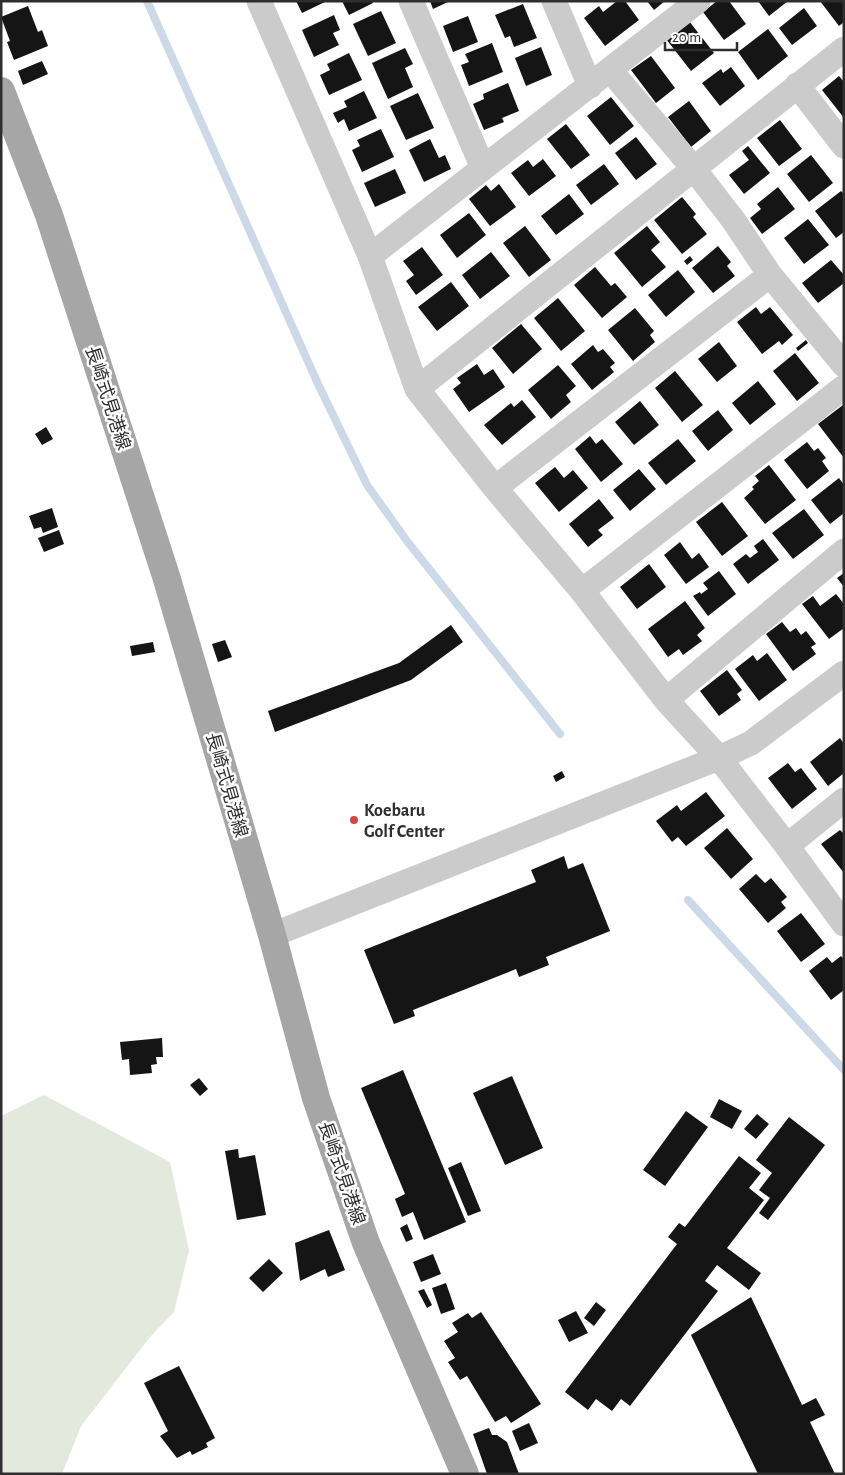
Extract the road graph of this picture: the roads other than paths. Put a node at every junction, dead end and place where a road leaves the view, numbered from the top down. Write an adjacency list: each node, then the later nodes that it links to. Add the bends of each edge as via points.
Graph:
1 (259, 1): 13 (street)
2 (411, 1): 11 (street)
3 (554, 1): 8 (street)
4 (698, 1): 6 (street)
5 (844, 49): 7 (street)
6 (610, 70): 8 (street); 12 (street)
7 (798, 85): 10 (street); 12 (street)
8 (590, 86): 11 (street)
9 (1, 91): 27 (main road, 長崎式見港線, via 49,215 166,576)
10 (844, 146)
11 (482, 168): 13 (street)
12 (694, 169): 14 (street); 17 (street)
13 (370, 256): 17 (street)
14 (770, 275): 15 (street); 18 (street)
15 (844, 365)
16 (844, 387): 20 (street)
17 (416, 389): 18 (street)
18 (495, 488): 20 (street)
19 (844, 550): 22 (street)
20 (582, 591): 22 (street)
21 (844, 673): 23 (street, via 751,743)
22 (666, 700): 23 (street)
23 (719, 758): 25 (street); 27 (street)
24 (844, 800): 25 (street)
25 (787, 846): 26 (street)
26 (844, 924)
27 (272, 935): 28 (main road, 長崎式見港線, via 316,1098 366,1243)
28 (465, 1474)

